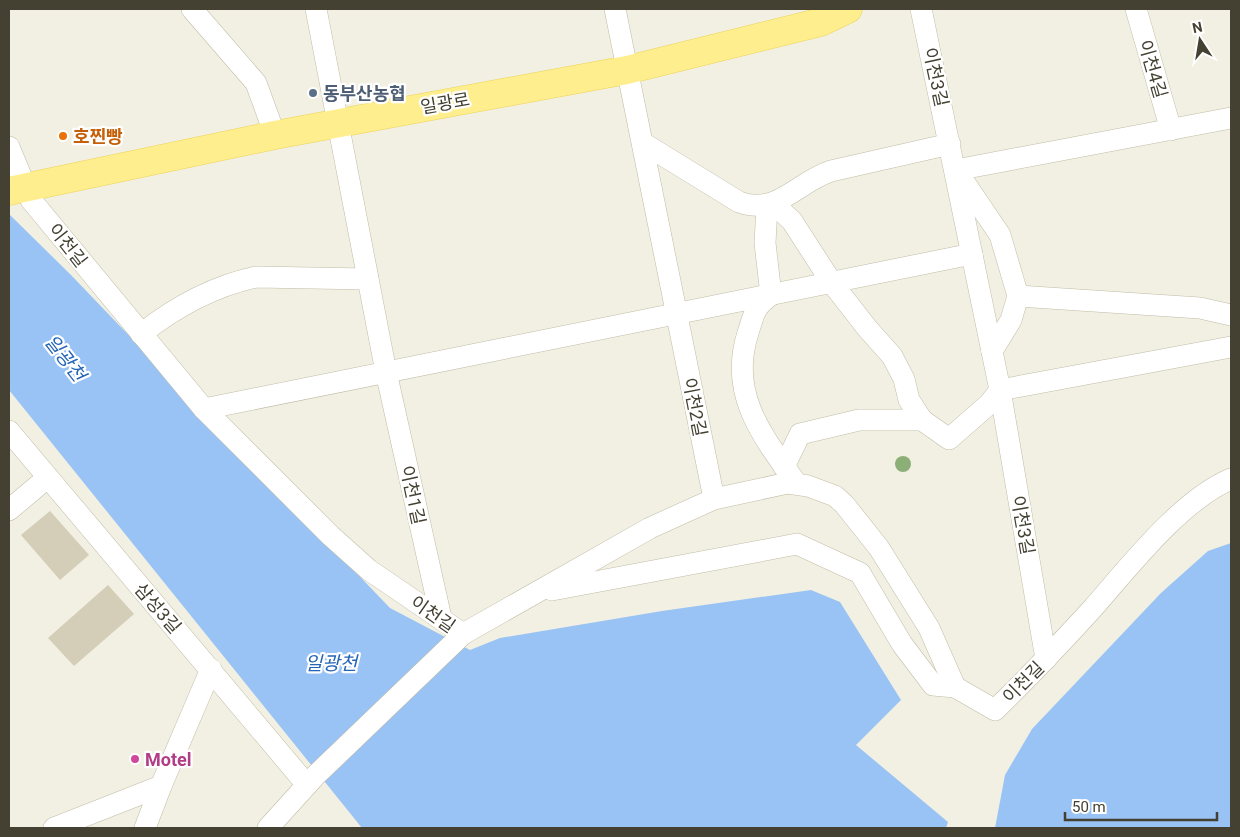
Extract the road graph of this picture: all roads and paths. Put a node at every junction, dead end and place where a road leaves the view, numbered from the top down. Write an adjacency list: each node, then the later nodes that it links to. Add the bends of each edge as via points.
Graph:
1 (192, 9): 11 (street, via 256,83)
2 (316, 9): 9 (street, 이천1길)
3 (615, 9): 7 (street, 이천2길)
4 (848, 9): 7 (main road, 일광로, via 821,22)
5 (921, 9): 13 (street, 이천3길)
6 (1136, 9): 10 (street, 이천4길)
7 (627, 70): 9 (main road, 일광로); 12 (street, 이천2길)
8 (1231, 118): 10 (street)
9 (338, 123): 11 (main road, 일광로); 19 (street, 이천1길)
10 (1171, 130): 15 (street)
11 (275, 135): 16 (main road, 일광로)
12 (643, 144): 17 (street, via 739,202); 23 (street, 이천2길)
13 (950, 144): 15 (street, 이천3길); 17 (street, via 831,172 806,182)
14 (9, 147): 16 (street, 이천길)
15 (956, 170): 18 (street, 이천3길); 22 (street, 이천3길, via 1000,235)
16 (17, 189): 25 (street, 이천길, via 31,200)
17 (770, 205): 20 (street, via 792,221); 21 (street, via 765,243)
18 (972, 254): 20 (street); 27 (street, 이천3길)
19 (368, 279): 25 (street, via 256,277 202,296 165,316); 28 (street, 이천1길)
20 (832, 283): 21 (street); 31 (street, via 892,356 904,379 909,400)
21 (771, 295): 23 (street); 33 (street, via 757,305 745,342 743,386 747,406)
22 (1018, 296): 24 (street, via 1188,307); 27 (street, via 1011,320)
23 (677, 315): 28 (street); 37 (street, 이천2길)
24 (1231, 315)
25 (141, 334): 30 (street, 이천길)
26 (1231, 347): 29 (street)
27 (992, 351): 29 (street, 이천3길)
28 (386, 372): 30 (street); 40 (street, 이천1길)
29 (1000, 390): 31 (street, via 989,404 949,438); 42 (street, 이천3길)
30 (204, 409): 40 (street, 이천길, via 357,558)
31 (922, 420): 33 (street, via 859,420 800,434)
32 (9, 431): 34 (street, 삼성3길)
33 (784, 467): 36 (street)
34 (47, 478): 38 (street); 43 (street, 삼성3길)
35 (1231, 480): 42 (street, 이천길, via 1218,485 1164,528)
36 (797, 484): 37 (street, 이천길, via 788,483); 44 (street, 이천길, via 835,496 880,548 929,628)
37 (714, 499): 39 (street, 이천길, via 650,528)
38 (9, 510)
39 (535, 593): 41 (street, 이천길); 44 (street, via 797,544 860,573 902,644 933,685)
40 (440, 618): 41 (street, 이천길)
41 (459, 638): 45 (street)
42 (1046, 659): 44 (street, 이천길, via 995,710)
43 (211, 669): 45 (street, 삼성3길); 46 (street)
44 (955, 687)
45 (311, 780): 49 (street)
46 (161, 786): 47 (street); 48 (street)
47 (54, 828)
48 (145, 828)
49 (268, 828)

